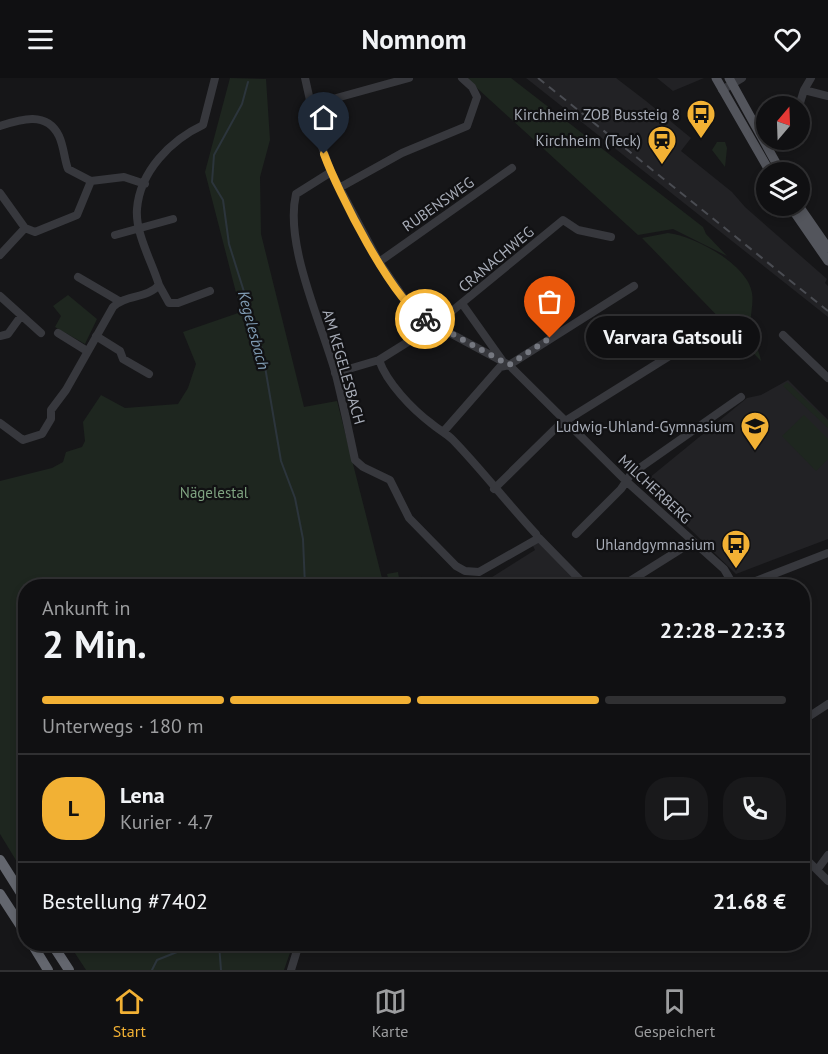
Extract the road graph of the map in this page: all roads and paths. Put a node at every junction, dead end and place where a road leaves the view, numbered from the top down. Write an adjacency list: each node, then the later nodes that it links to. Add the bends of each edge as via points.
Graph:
1 (215, 78): 20 (street, via 203,125 165,150)
2 (305, 78): 13 (street, MILCHERBERG)
3 (409, 78): 13 (street)
4 (462, 78): 21 (street, via 477,97 467,126 402,153)
5 (716, 78): 9 (main road)
6 (742, 78): 8 (street)
7 (811, 78): 10 (street)
8 (731, 81): 9 (street); 16 (main road)
9 (723, 90): 15 (main road)
10 (804, 90): 11 (street); 12 (street)
11 (802, 96)
12 (828, 96)
13 (311, 105): 18 (street, MILCHERBERG)
14 (0, 126): 19 (street, via 34,117 53,125 68,169)
15 (764, 162)
16 (776, 162)
17 (512, 168): 33 (street, RUBENSWEG)
18 (331, 172): 21 (street, MILCHERBERG); 52 (street, AM KEGELESBACH, via 296,194 294,205 298,248)
19 (91, 181): 20 (street, via 124,177); 26 (street, via 77,215 35,232)
20 (145, 184): 27 (street, via 137,209)
21 (339, 188): 33 (street, MILCHERBERG)
22 (0, 193): 26 (street)
23 (797, 216): 32 (main road)
24 (807, 216): 30 (main road)
25 (173, 219): 27 (street)
26 (25, 228): 31 (street)
27 (140, 230): 28 (street); 35 (street)
28 (115, 235)
29 (612, 237): 40 (street, CRANACHWEG, via 578,230 563,220)
30 (828, 248)
31 (0, 255)
32 (828, 261)
33 (379, 262): 42 (street, MILCHERBERG, via 410,307)
34 (78, 277): 39 (street)
35 (159, 285): 37 (street, via 170,303); 39 (street, via 152,292)
36 (634, 286): 51 (street)
37 (210, 291)
38 (0, 296): 41 (street)
39 (119, 301): 47 (street)
40 (463, 305): 42 (street, CRANACHWEG); 51 (street, MILCHERBERG)
41 (21, 316): 43 (street); 46 (street, via 8,334)
42 (435, 325): 50 (street, CRANACHWEG); 51 (street, MILCHERBERG)
43 (41, 333)
44 (57, 333): 49 (street)
45 (783, 335): 54 (street)
46 (0, 336)
47 (96, 336): 49 (street); 53 (street)
48 (708, 346): 56 (street, via 687,345)
49 (87, 351): 57 (street, via 51,410 51,419 42,434 23,440)
50 (379, 360): 52 (street, CRANACHWEG); 58 (street, via 385,374 415,408)
51 (507, 364): 56 (street, MILCHERBERG); 58 (street, via 500,367)
52 (335, 373): 65 (street, AM KEGELESBACH, via 355,460 390,480 409,518 456,566 479,572 539,538)
53 (149, 374)
54 (828, 378)
55 (741, 397): 59 (street)
56 (567, 422): 59 (street, MILCHERBERG); 60 (street, via 559,425)
57 (0, 423)
58 (444, 431): 60 (street)
59 (626, 481): 62 (street); 63 (street, MILCHERBERG)
60 (494, 489): 61 (street)
61 (536, 534)
62 (576, 534)
63 (692, 542): 66 (street); 67 (street, MILCHERBERG, via 724,569)
64 (828, 553): 68 (street)
65 (579, 579)
66 (633, 579)
67 (730, 579)
68 (761, 579)
69 (828, 704): 70 (street)
70 (810, 716)
71 (828, 855): 74 (street)
72 (0, 860): 76 (highway)
73 (810, 863): 74 (street)
74 (817, 870): 75 (street)
75 (828, 881)
76 (18, 888)
77 (0, 894): 78 (highway)
78 (18, 922)
79 (36, 951): 82 (highway)
80 (57, 951): 83 (highway)
81 (297, 951): 84 (street)
82 (48, 970)
83 (69, 970)
84 (291, 970)

